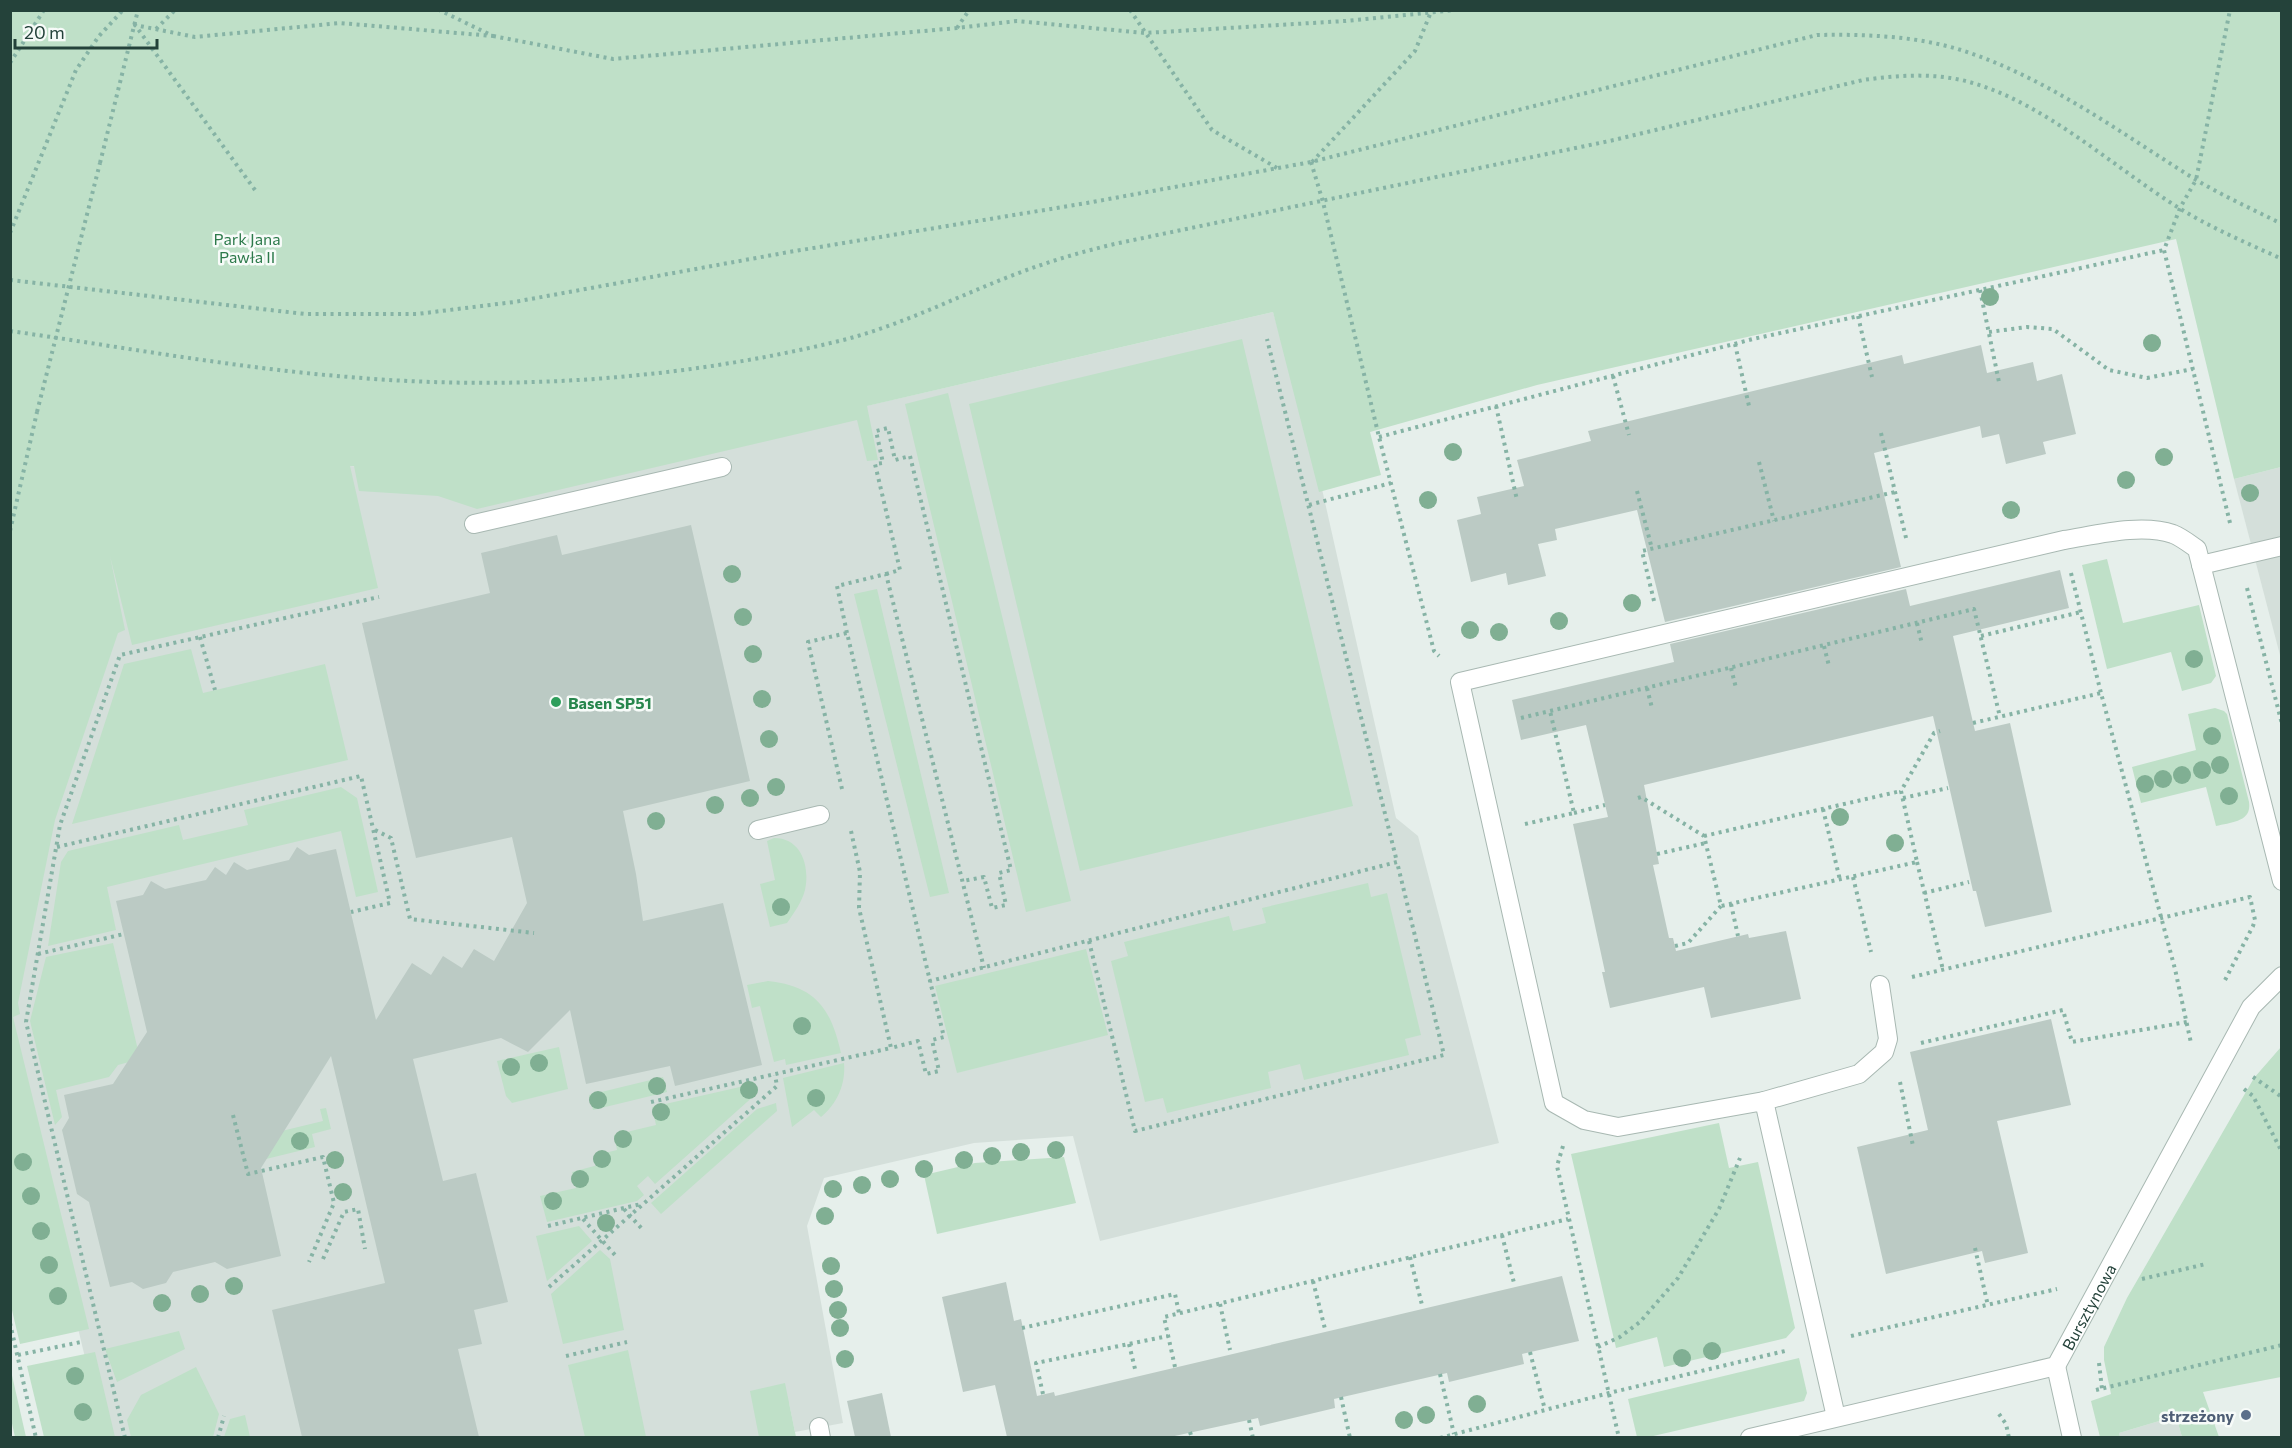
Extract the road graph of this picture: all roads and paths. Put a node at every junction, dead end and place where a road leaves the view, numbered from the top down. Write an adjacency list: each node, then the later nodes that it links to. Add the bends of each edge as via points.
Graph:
1 (44, 10): 16 (path)
2 (123, 10): 24 (path, via 76,70)
3 (138, 10): 11 (path)
4 (175, 10): 13 (path)
5 (439, 10): 15 (path)
6 (969, 10): 12 (path)
7 (1130, 10): 14 (path)
8 (1455, 10): 10 (path)
9 (2230, 10): 19 (path)
10 (1431, 12): 14 (path); 17 (path, via 1415,51)
11 (135, 25): 13 (path); 20 (path); 52 (path, bridge)
12 (957, 28): 14 (path, via 1017,21); 15 (path, via 612,59)
13 (155, 29): 15 (path, via 195,37 340,23)
14 (1145, 33): 18 (path, via 1212,130)
15 (493, 36)
16 (10, 63)
17 (1311, 162): 18 (path); 19 (path, via 1817,35 1860,34 1969,52 2028,77); 21 (path)
18 (1277, 168): 27 (path, via 514,302 417,314 305,314)
19 (2196, 180): 22 (path); 23 (path)
20 (255, 190)
21 (1323, 202): 22 (path, via 1896,75 1974,83 2010,96); 30 (path, via 1077,253 1014,274 926,313 838,342 664,373 507,383 360,378); 42 (path)
22 (2180, 208): 25 (path); 26 (path)
23 (2282, 224)
24 (10, 233)
25 (2164, 250): 28 (path); 34 (path)
26 (2282, 259)
27 (10, 280)
28 (1980, 290): 29 (path); 31 (path)
29 (1858, 316): 33 (path); 36 (path)
30 (10, 331)
31 (1989, 332): 34 (path, via 2027,327 2053,329 2109,370 2147,378); 37 (path)
32 (1267, 339): 49 (path)
33 (1735, 344): 35 (path); 39 (path)
34 (2193, 369): 56 (path)
35 (1613, 376): 38 (path); 41 (path)
36 (1872, 377)
37 (1999, 382)
38 (1496, 406): 42 (path); 48 (path)
39 (1749, 406)
40 (1881, 433): 47 (path)
41 (1629, 435)
42 (1379, 437): 45 (path)
43 (1759, 462): 50 (path)
44 (722, 467): 51 (street)
45 (1391, 483): 49 (path); 71 (path, via 1434,651)
46 (1637, 490): 55 (path)
47 (1895, 492): 50 (path); 53 (path)
48 (1517, 500)
49 (1309, 505): 100 (path)
50 (1774, 521): 55 (path)
51 (474, 524)
52 (10, 531)
53 (1908, 546)
54 (2282, 546): 56 (street)
55 (1652, 549): 61 (path, via 1642,552)
56 (2238, 556): 57 (street); 81 (path)
57 (2199, 557): 71 (street, via 2174,534 2151,530 2064,540); 105 (street)
58 (2069, 566): 62 (path)
59 (886, 574): 64 (path, via 837,586); 104 (path); 104 (path, via 900,570 875,464 883,463 876,431 888,428 895,460 910,456 1011,870 999,873 1006,905 992,908 984,877)
60 (380, 597): 66 (path)
61 (1654, 603)
62 (2081, 612): 65 (path); 75 (path)
63 (1917, 623): 65 (path, via 1974,609); 67 (path); 68 (path)
64 (847, 633): 85 (path, via 808,642); 121 (path)
65 (1981, 636): 78 (path)
66 (200, 637): 74 (path); 98 (path, via 120,655 60,825)
67 (1922, 644)
68 (1824, 646): 69 (path); 70 (path)
69 (1829, 666)
70 (1731, 668): 72 (path); 73 (path)
71 (1460, 682): 95 (street)
72 (1647, 688): 76 (path); 77 (path)
73 (1736, 688)
74 (214, 690)
75 (2101, 693): 78 (path); 112 (path)
76 (1652, 708)
77 (1550, 711): 79 (path); 90 (path)
78 (2000, 717): 80 (path)
79 (1521, 718)
80 (1973, 723)
81 (2282, 724)
82 (1940, 731): 84 (path, via 1934,733)
83 (1948, 788): 87 (path)
84 (1901, 791): 87 (path); 89 (path)
85 (843, 796)
86 (1638, 798): 96 (path)
87 (1903, 798): 101 (path)
88 (1605, 806): 90 (path)
89 (1823, 809): 96 (path); 103 (path)
90 (1574, 813): 95 (path)
91 (820, 815): 94 (street)
92 (851, 829): 125 (path, via 860,872 859,908)
93 (374, 830): 98 (path, via 361,776); 111 (path, via 390,903); 113 (path, via 391,838 410,920)
94 (758, 830)
95 (1494, 832): 129 (street, via 1554,1103 1584,1120 1618,1127)
96 (1704, 836): 97 (path)
97 (1706, 843): 99 (path); 110 (path)
98 (57, 847): 118 (path)
99 (1657, 854)
100 (1397, 862): 116 (path); 116 (path, via 1444,1055 1135,1131)
101 (1917, 862): 102 (path); 107 (path)
102 (1853, 877): 103 (path); 122 (path)
103 (1840, 880): 109 (path)
104 (963, 881): 119 (path)
105 (2282, 881)
106 (1969, 882): 107 (path)
107 (1924, 892): 112 (path, via 1943,970)
108 (2250, 897): 112 (path)
109 (1731, 904): 110 (path); 115 (path)
110 (1720, 906): 117 (path, via 1688,943)
111 (351, 912)
112 (2161, 918): 123 (path)
113 (534, 933)
114 (124, 934): 118 (path)
115 (1738, 936)
116 (1089, 941): 119 (path)
117 (1675, 946)
118 (38, 954): 190 (path, via 26,1022)
119 (984, 968): 121 (path)
120 (2282, 976): 175 (street, Bursztynowa, via 2251,1007)
121 (930, 981): 125 (path, via 944,1037 932,1041 939,1071 926,1074 918,1041)
122 (1880, 985): 126 (street, via 1888,1039)
123 (2187, 1022): 124 (path); 126 (path, via 2072,1042 2063,1010)
124 (2192, 1044)
125 (891, 1048): 127 (path)
126 (1884, 1052): 129 (street, via 1859,1074)
127 (775, 1074): 130 (path); 136 (path, via 777,1086)
128 (2239, 1087): 134 (path, via 2253,1096)
129 (1764, 1101): 168 (street); 169 (path, via 1719,1209 1678,1278 1640,1322)
130 (651, 1102)
131 (233, 1115): 150 (path, via 248,1174 323,1157 334,1203)
132 (1909, 1123): 133 (path)
133 (1913, 1146)
134 (2282, 1152)
135 (1557, 1166): 140 (path)
136 (644, 1203): 137 (path); 138 (path)
137 (624, 1209): 138 (path); 139 (path)
138 (631, 1215): 142 (path); 144 (path)
139 (583, 1219): 141 (path); 144 (path)
140 (1569, 1219): 143 (path); 169 (path)
141 (548, 1226)
142 (643, 1230)
143 (1502, 1235): 148 (path); 155 (path)
144 (602, 1242): 147 (path); 156 (path)
145 (1976, 1248): 159 (path)
146 (365, 1249): 149 (path, via 358,1209 344,1212)
147 (615, 1255)
148 (1410, 1257): 154 (path); 158 (path)
149 (323, 1259)
150 (309, 1262)
151 (2206, 1264): 152 (path)
152 (2140, 1279)
153 (2062, 1280): 159 (path, via 2056,1291)
154 (1313, 1281): 157 (path); 163 (path)
155 (1514, 1283)
156 (549, 1287)
157 (1220, 1304): 160 (path); 170 (path)
158 (1422, 1305)
159 (1988, 1306): 168 (path)
160 (1179, 1314): 162 (path, via 1175,1294); 164 (path, via 1164,1317)
161 (10, 1323): 172 (path)
162 (1022, 1328)
163 (1325, 1329)
164 (1168, 1336): 167 (path); 176 (path)
165 (81, 1342): 172 (path)
166 (627, 1342): 173 (path)
167 (1129, 1344): 177 (path); 181 (path, via 1036,1363)
168 (1818, 1344): 180 (path); 186 (street)
169 (1598, 1347): 180 (path)
170 (1230, 1350)
171 (1530, 1352): 183 (path)
172 (18, 1355): 189 (path)
173 (566, 1356)
174 (2099, 1357): 179 (path)
175 (2056, 1366): 186 (street, Bursztynowa); 198 (street)
176 (1175, 1367)
177 (1136, 1373)
178 (1440, 1374): 188 (path)
179 (2102, 1389)
180 (1609, 1393): 183 (path); 195 (path)
181 (1043, 1394)
182 (1341, 1397): 193 (path)
183 (1545, 1410): 188 (path)
184 (1999, 1413): 197 (path)
185 (224, 1416): 191 (path)
186 (1836, 1417): 196 (street, Bursztynowa)
187 (1249, 1419): 192 (path)
188 (1454, 1434): 194 (path)
189 (36, 1437)
190 (125, 1437)
191 (218, 1437)
192 (1253, 1437)
193 (1350, 1437)
194 (1440, 1437)
195 (1619, 1437)
196 (1750, 1437)
197 (2009, 1437)
198 (2072, 1437)

